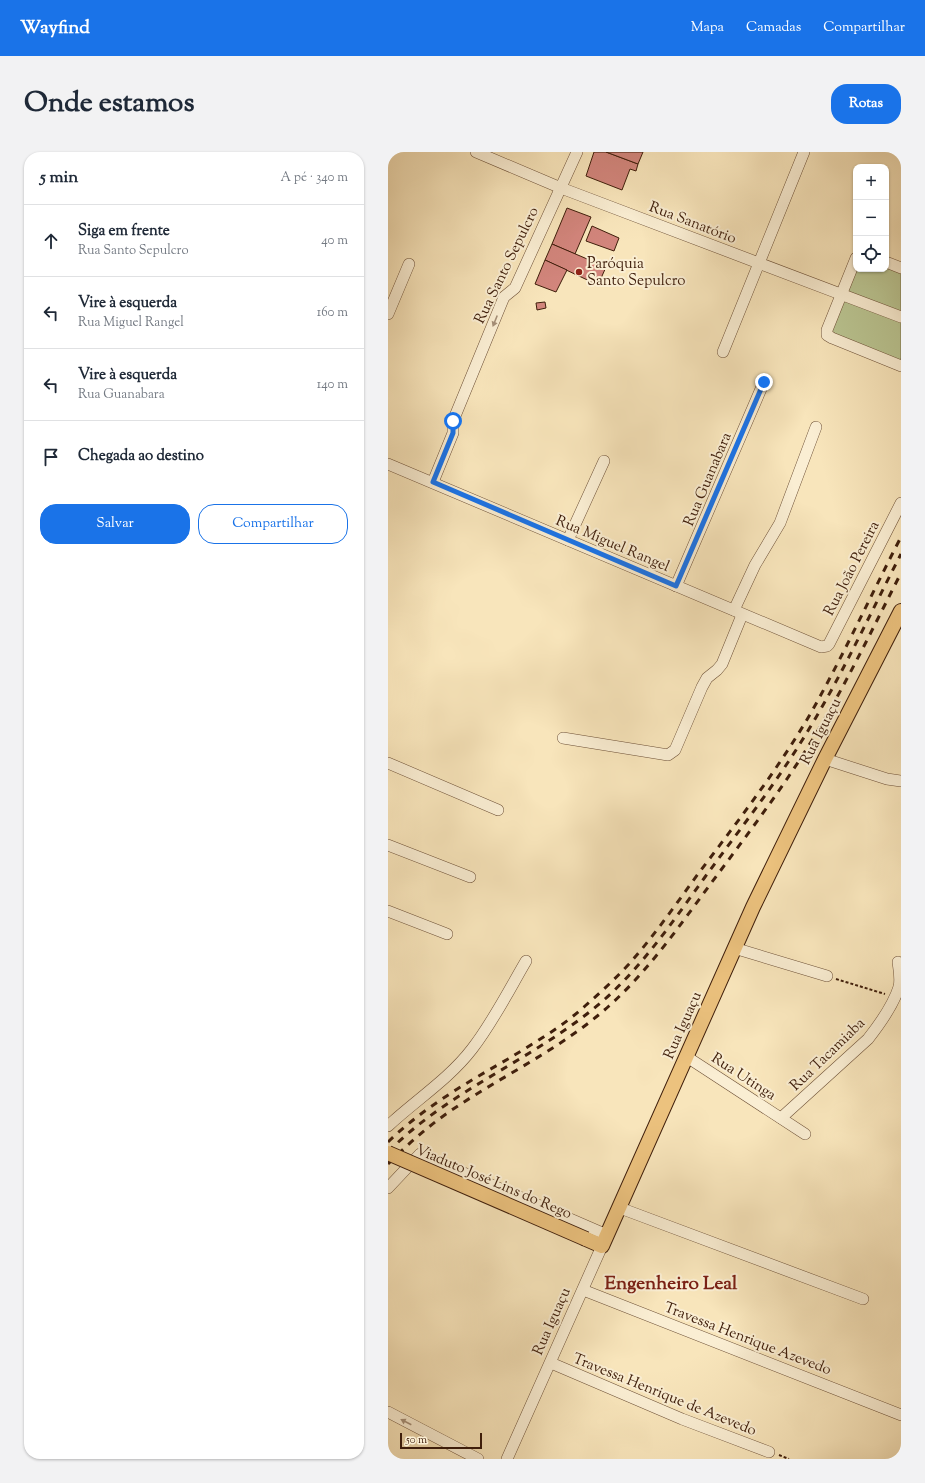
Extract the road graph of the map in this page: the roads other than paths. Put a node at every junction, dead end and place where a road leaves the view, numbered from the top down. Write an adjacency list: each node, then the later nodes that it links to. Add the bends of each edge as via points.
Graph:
1 (476, 152): 4 (street, Rua Sanatório)
2 (577, 152): 4 (street, Rua Santo Sepulcro)
3 (804, 152): 7 (street)
4 (561, 188): 7 (street, Rua Sanatório); 19 (street, Rua Santo Sepulcro, one-way to 19, via 514,288 504,297 453,421 453,433)
5 (889, 263): 9 (street)
6 (409, 264): 11 (street)
7 (759, 264): 10 (street, Rua Sanatório); 13 (street)
8 (853, 265): 10 (street)
9 (901, 268)
10 (840, 295): 12 (street, Rua Sanatório); 14 (street, via 827,335)
11 (388, 314)
12 (901, 317)
13 (723, 352)
14 (901, 366)
15 (764, 382): 22 (street, Rua Guanabara)
16 (816, 427): 24 (street, via 780,524 755,565)
17 (604, 461): 21 (street)
18 (388, 464): 19 (street, Rua Miguel Rangel)
19 (433, 482): 21 (street, Rua Miguel Rangel)
20 (901, 503): 26 (street, Rua João Pereira)
21 (568, 540): 22 (street, Rua Miguel Rangel)
22 (676, 586): 24 (street, Rua Miguel Rangel)
23 (901, 611): 25 (main road, Rua Iguaçu)
24 (738, 612): 26 (street, Rua Miguel Rangel, via 821,647); 27 (street, via 722,664 702,686 672,753 668,755)
25 (896, 633): 28 (main road, Rua Iguaçu)
26 (827, 646)
27 (563, 738)
28 (825, 759): 30 (street, via 888,779); 36 (main road, Rua Iguaçu)
29 (388, 763): 31 (street)
30 (901, 780)
31 (498, 810)
32 (388, 845): 33 (street)
33 (470, 877)
34 (388, 911): 35 (street)
35 (447, 934)
36 (734, 948): 39 (street); 40 (main road, Rua Iguaçu)
37 (526, 961): 42 (street, via 471,1050 438,1083)
38 (898, 962): 41 (street, Rua Tacamiaba, via 899,987 880,1024 868,1039)
39 (827, 976)
40 (687, 1057): 41 (street, Rua Utinga); 46 (main road, Rua Iguaçu)
41 (781, 1118): 43 (street, Rua Utinga)
42 (388, 1126)
43 (805, 1134)
44 (388, 1153): 47 (main road, Viaduto José Lins do Rego, bridge, via 586,1239)
45 (388, 1188): 47 (street, via 420,1154)
46 (620, 1208): 47 (main road, Rua Iguaçu); 49 (street)
47 (605, 1240): 48 (street, Rua Iguaçu)
48 (583, 1290): 50 (street, Rua Iguaçu); 52 (street, Travessa Henrique Azevedo)
49 (864, 1299)
50 (551, 1363): 53 (street, Travessa Henrique de Azevedo, via 682,1419); 55 (street, Rua Iguaçu)
51 (388, 1412): 54 (street, one-way to 51)
52 (901, 1415)
53 (769, 1452)
54 (478, 1459)
55 (507, 1459)

